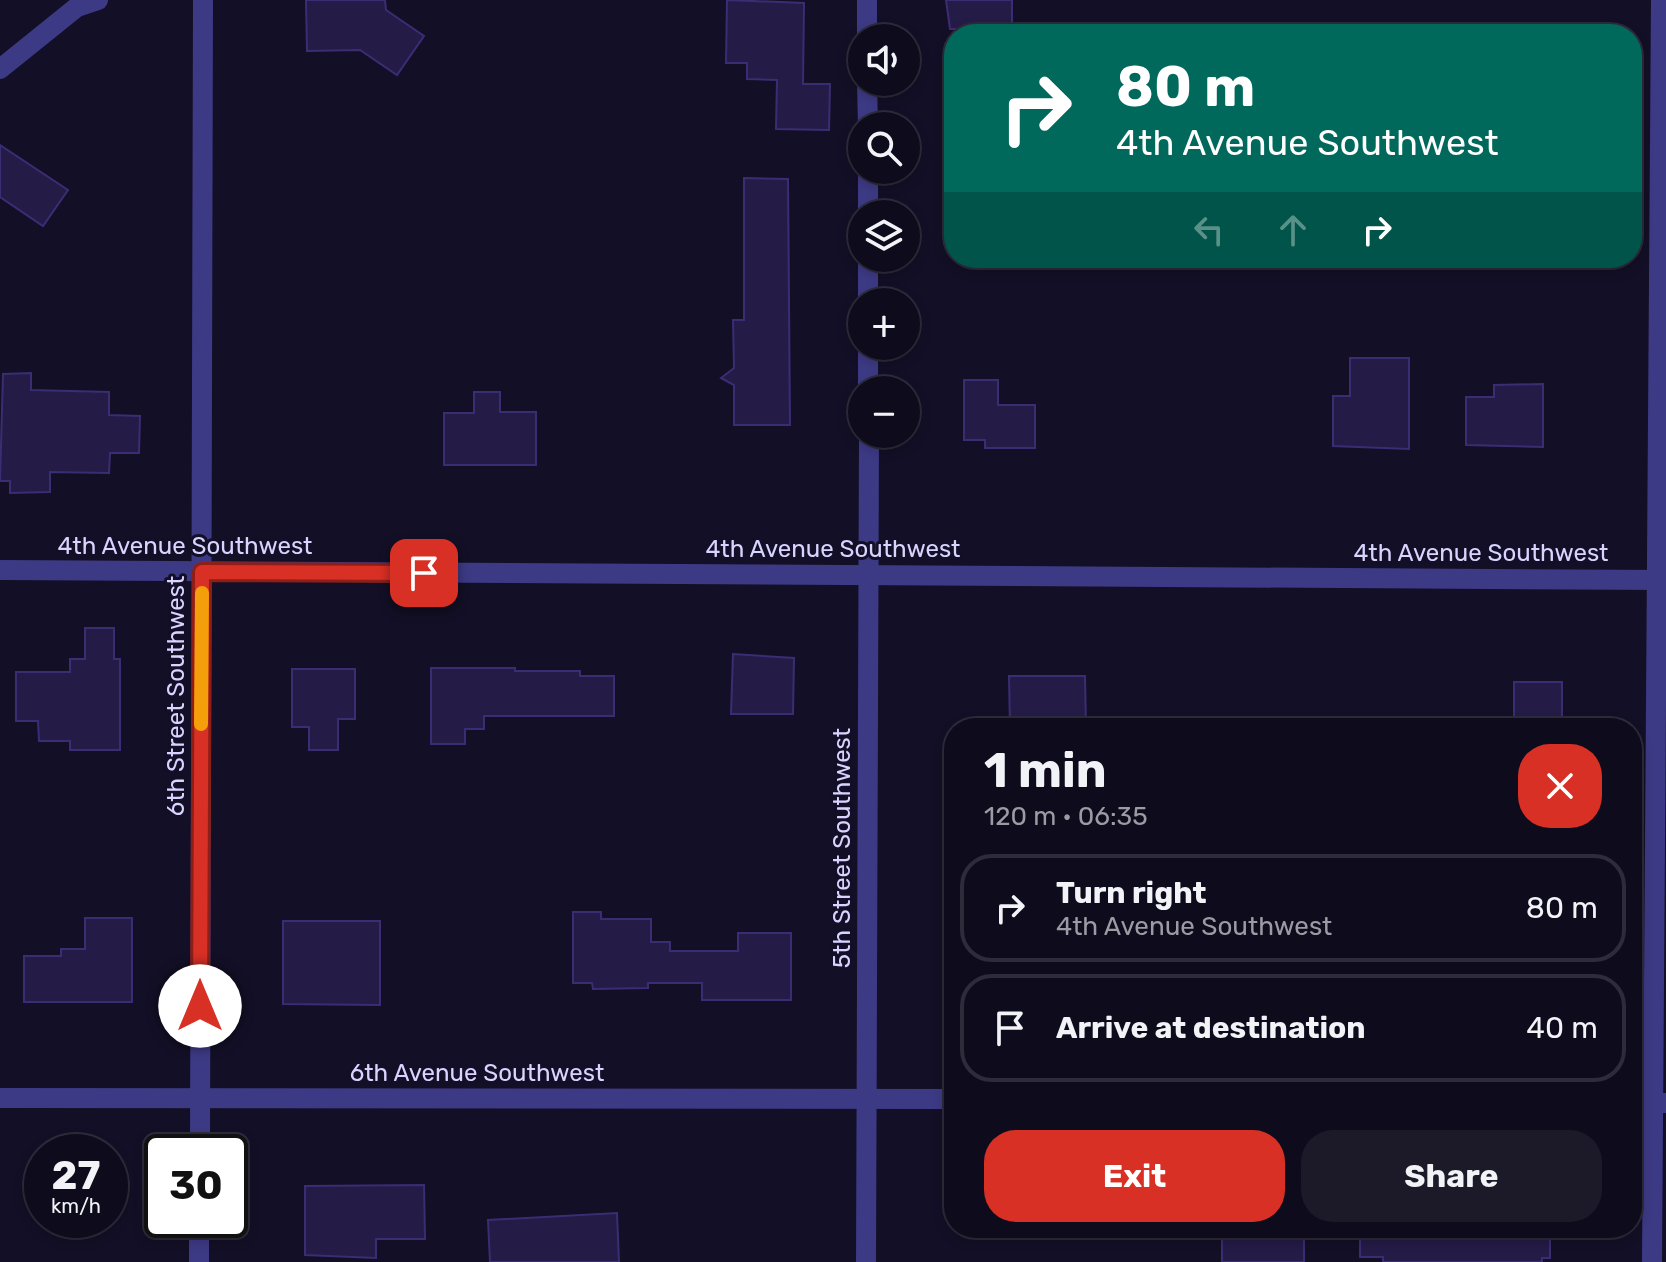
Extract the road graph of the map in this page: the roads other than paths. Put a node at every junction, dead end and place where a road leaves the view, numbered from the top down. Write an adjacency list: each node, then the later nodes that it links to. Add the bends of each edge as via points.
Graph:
1 (98, 0): 6 (street, via 77,7)
2 (203, 0): 9 (street, 6th Street Southwest)
3 (867, 0): 5 (street)
4 (1661, 0): 11 (street)
5 (867, 24)
6 (0, 69)
7 (869, 448): 10 (street, 5th Street Southwest)
8 (0, 570): 9 (street, 4th Avenue Southwest)
9 (202, 572): 10 (street, 4th Avenue Southwest); 13 (street, 6th Street Southwest)
10 (869, 575): 11 (street, 4th Avenue Southwest); 14 (street, 5th Street Southwest)
11 (1661, 580): 16 (street)
12 (0, 1098): 13 (street, 6th Avenue Southwest)
13 (200, 1099): 14 (street, 6th Avenue Southwest); 17 (street, 6th Street Southwest)
14 (867, 1099): 15 (street, 6th Avenue Southwest); 20 (street, 5th Street Southwest)
15 (944, 1099)
16 (1650, 1103): 21 (street)
17 (200, 1134)
18 (199, 1238): 19 (street)
19 (199, 1262)
20 (866, 1262)
21 (1652, 1262)

